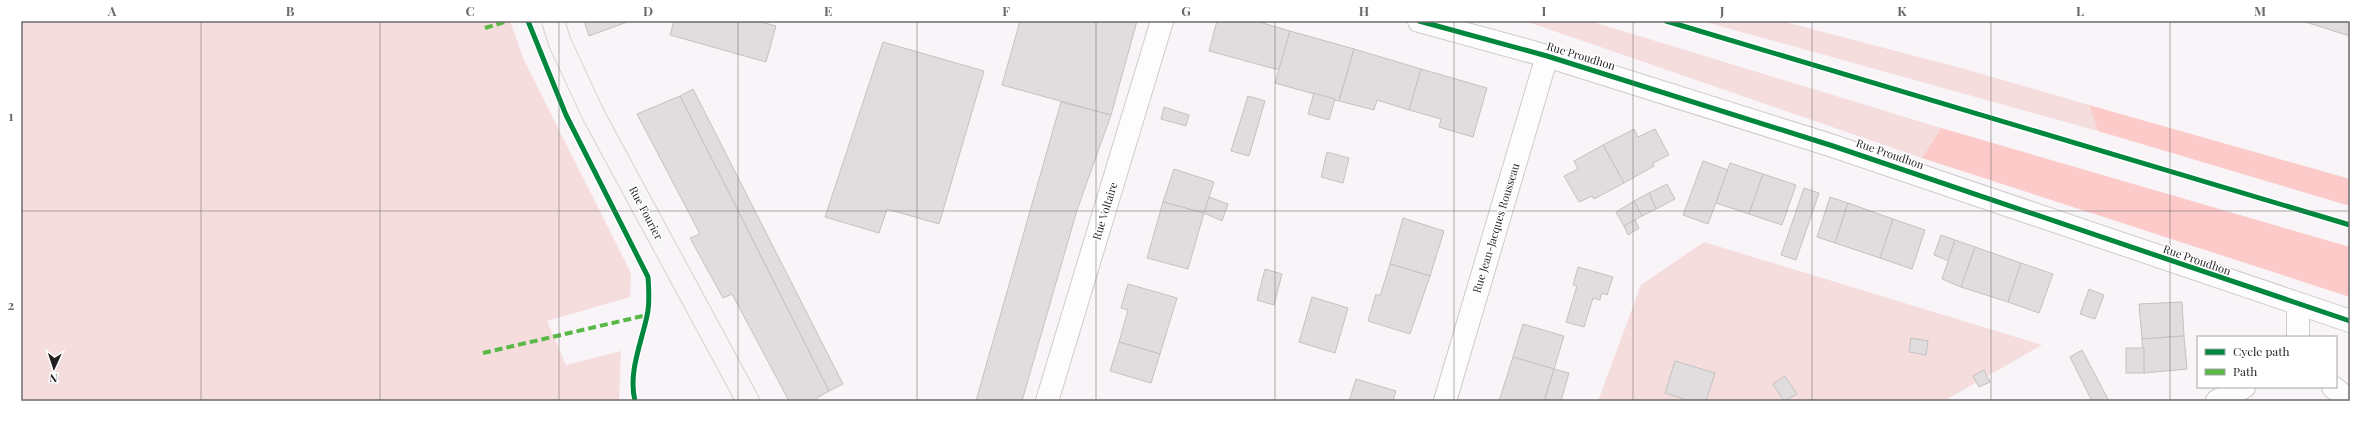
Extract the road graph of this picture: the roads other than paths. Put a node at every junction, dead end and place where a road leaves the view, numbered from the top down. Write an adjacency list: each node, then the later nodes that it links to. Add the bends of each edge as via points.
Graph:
1 (553, 21): 10 (main road, Rue Fourier, via 560,43 594,116)
2 (1162, 21): 11 (street, Rue Voltaire)
3 (1419, 21): 4 (street, Rue Proudhon)
4 (1547, 56): 5 (street, Rue Proudhon, via 1833,146); 12 (street, Rue Jean-Jacques Rousseau)
5 (2298, 305): 6 (street, Rue Proudhon); 7 (street)
6 (2350, 321)
7 (2298, 336)
8 (2242, 388): 13 (street)
9 (2334, 388): 14 (street)
10 (748, 401)
11 (1047, 401)
12 (1445, 401)
13 (2217, 401)
14 (2350, 401)

